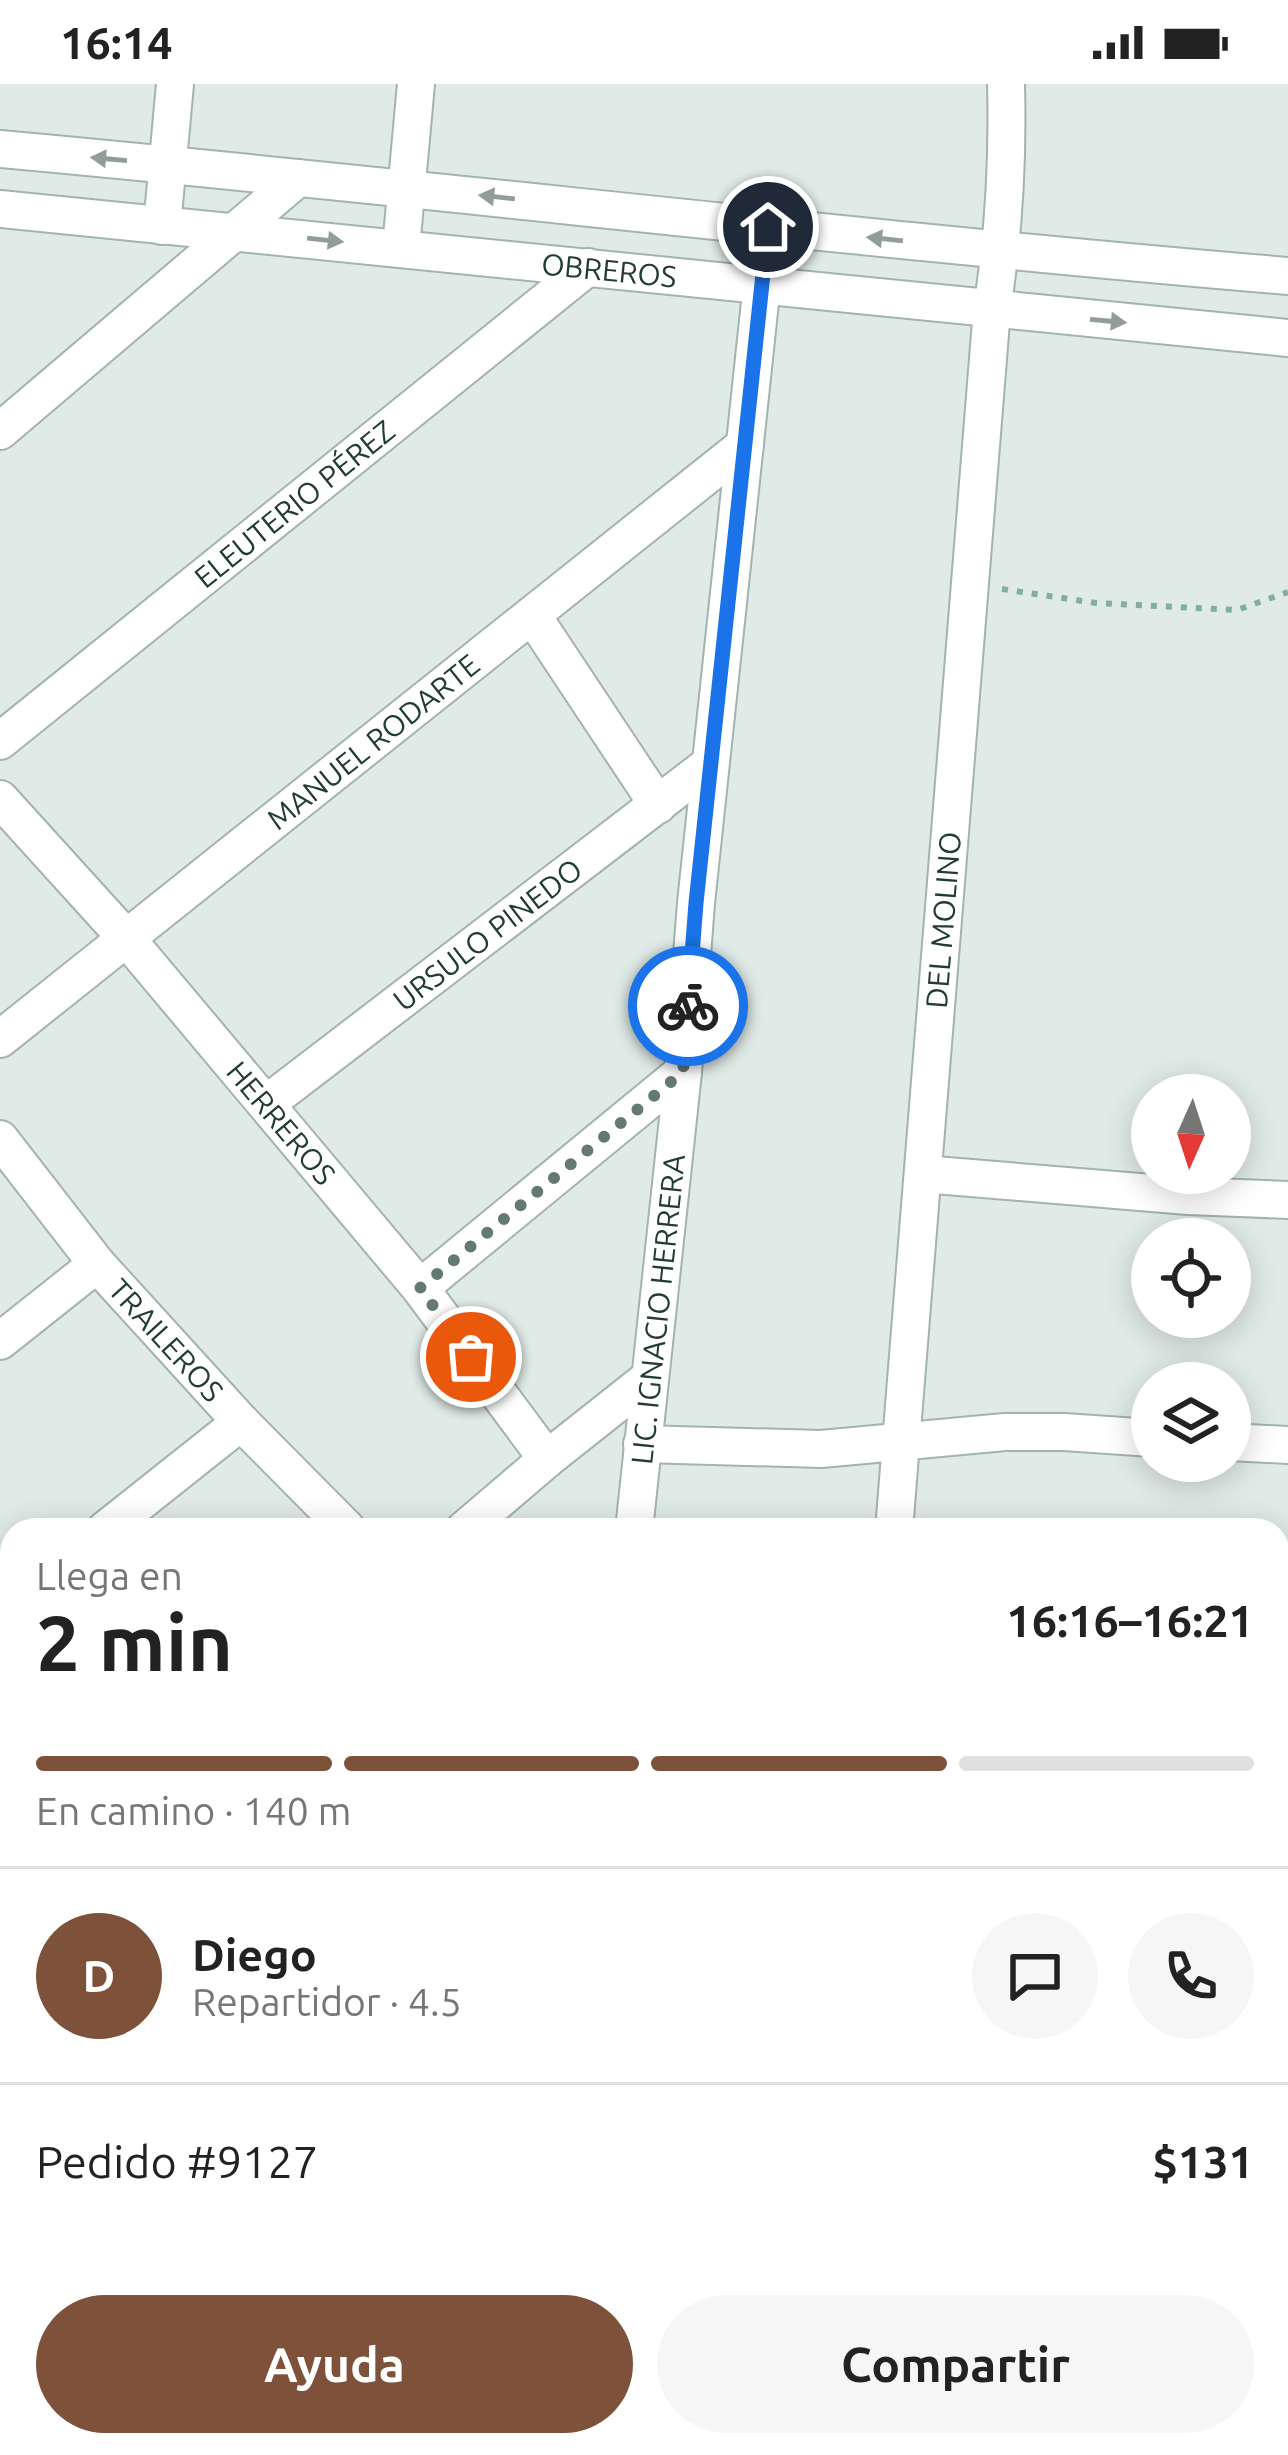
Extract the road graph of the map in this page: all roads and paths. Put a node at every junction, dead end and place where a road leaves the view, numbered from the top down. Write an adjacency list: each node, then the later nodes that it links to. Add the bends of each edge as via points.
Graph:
1 (175, 84): 5 (street)
2 (416, 84): 7 (street)
3 (1006, 84): 13 (street, DEL MOLINO)
4 (0, 149): 5 (street, OBREROS, one-way to 4)
5 (168, 164): 6 (street, OBREROS); 9 (street)
6 (298, 178): 7 (street, OBREROS); 11 (street)
7 (406, 187): 10 (street, OBREROS, one-way to 7); 12 (street)
8 (0, 208): 9 (street, OBREROS)
9 (162, 226): 11 (street, OBREROS)
10 (768, 227): 13 (street, OBREROS, one-way to 10); 16 (street, LIC. IGNACIO HERRERA)
11 (232, 234): 12 (street, OBREROS, one-way to 12); 19 (street)
12 (401, 248): 14 (street, OBREROS)
13 (1001, 252): 15 (street, OBREROS); 17 (street, DEL MOLINO)
14 (589, 267): 16 (street, OBREROS); 24 (street, ELEUTERIO PÉREZ)
15 (1288, 276)
16 (761, 284): 17 (street, OBREROS); 20 (street, LIC. IGNACIO HERRERA)
17 (992, 309): 18 (street, OBREROS, one-way to 18); 21 (street, DEL MOLINO)
18 (1288, 338)
19 (0, 431)
20 (745, 446): 23 (street, MANUEL RODARTE); 25 (street, LIC. IGNACIO HERRERA)
21 (970, 584): 22 (path, via 1096,603 1237,610); 33 (street, DEL MOLINO)
22 (1288, 592)
23 (532, 615): 27 (street); 28 (street, MANUEL RODARTE)
24 (0, 741)
25 (710, 764): 27 (street, URSULO PINEDO); 30 (street, LIC. IGNACIO HERRERA)
26 (0, 799): 28 (street, HERREROS)
27 (658, 805): 31 (street, URSULO PINEDO)
28 (127, 939): 29 (street, MANUEL RODARTE); 31 (street, HERREROS)
29 (0, 1039)
30 (683, 1072): 36 (street); 38 (street, LIC. IGNACIO HERRERA)
31 (266, 1104): 36 (street, HERREROS)
32 (0, 1139): 35 (street, TRAILEROS)
33 (923, 1174): 34 (street); 41 (street, DEL MOLINO)
34 (1288, 1200)
35 (97, 1264): 37 (street); 39 (street, TRAILEROS)
36 (420, 1288): 45 (street, HERREROS)
37 (0, 1341)
38 (648, 1379): 43 (street, LIC. IGNACIO HERRERA); 45 (street)
39 (241, 1422): 46 (street); 47 (street, TRAILEROS)
40 (1131, 1437): 41 (street, via 1005,1432)
41 (902, 1443): 43 (street); 50 (street, DEL MOLINO)
42 (1251, 1443): 44 (street)
43 (642, 1444): 49 (street, LIC. IGNACIO HERRERA)
44 (1288, 1445)
45 (547, 1459): 48 (street)
46 (120, 1518)
47 (336, 1518)
48 (478, 1518)
49 (635, 1518)
50 (896, 1518)

